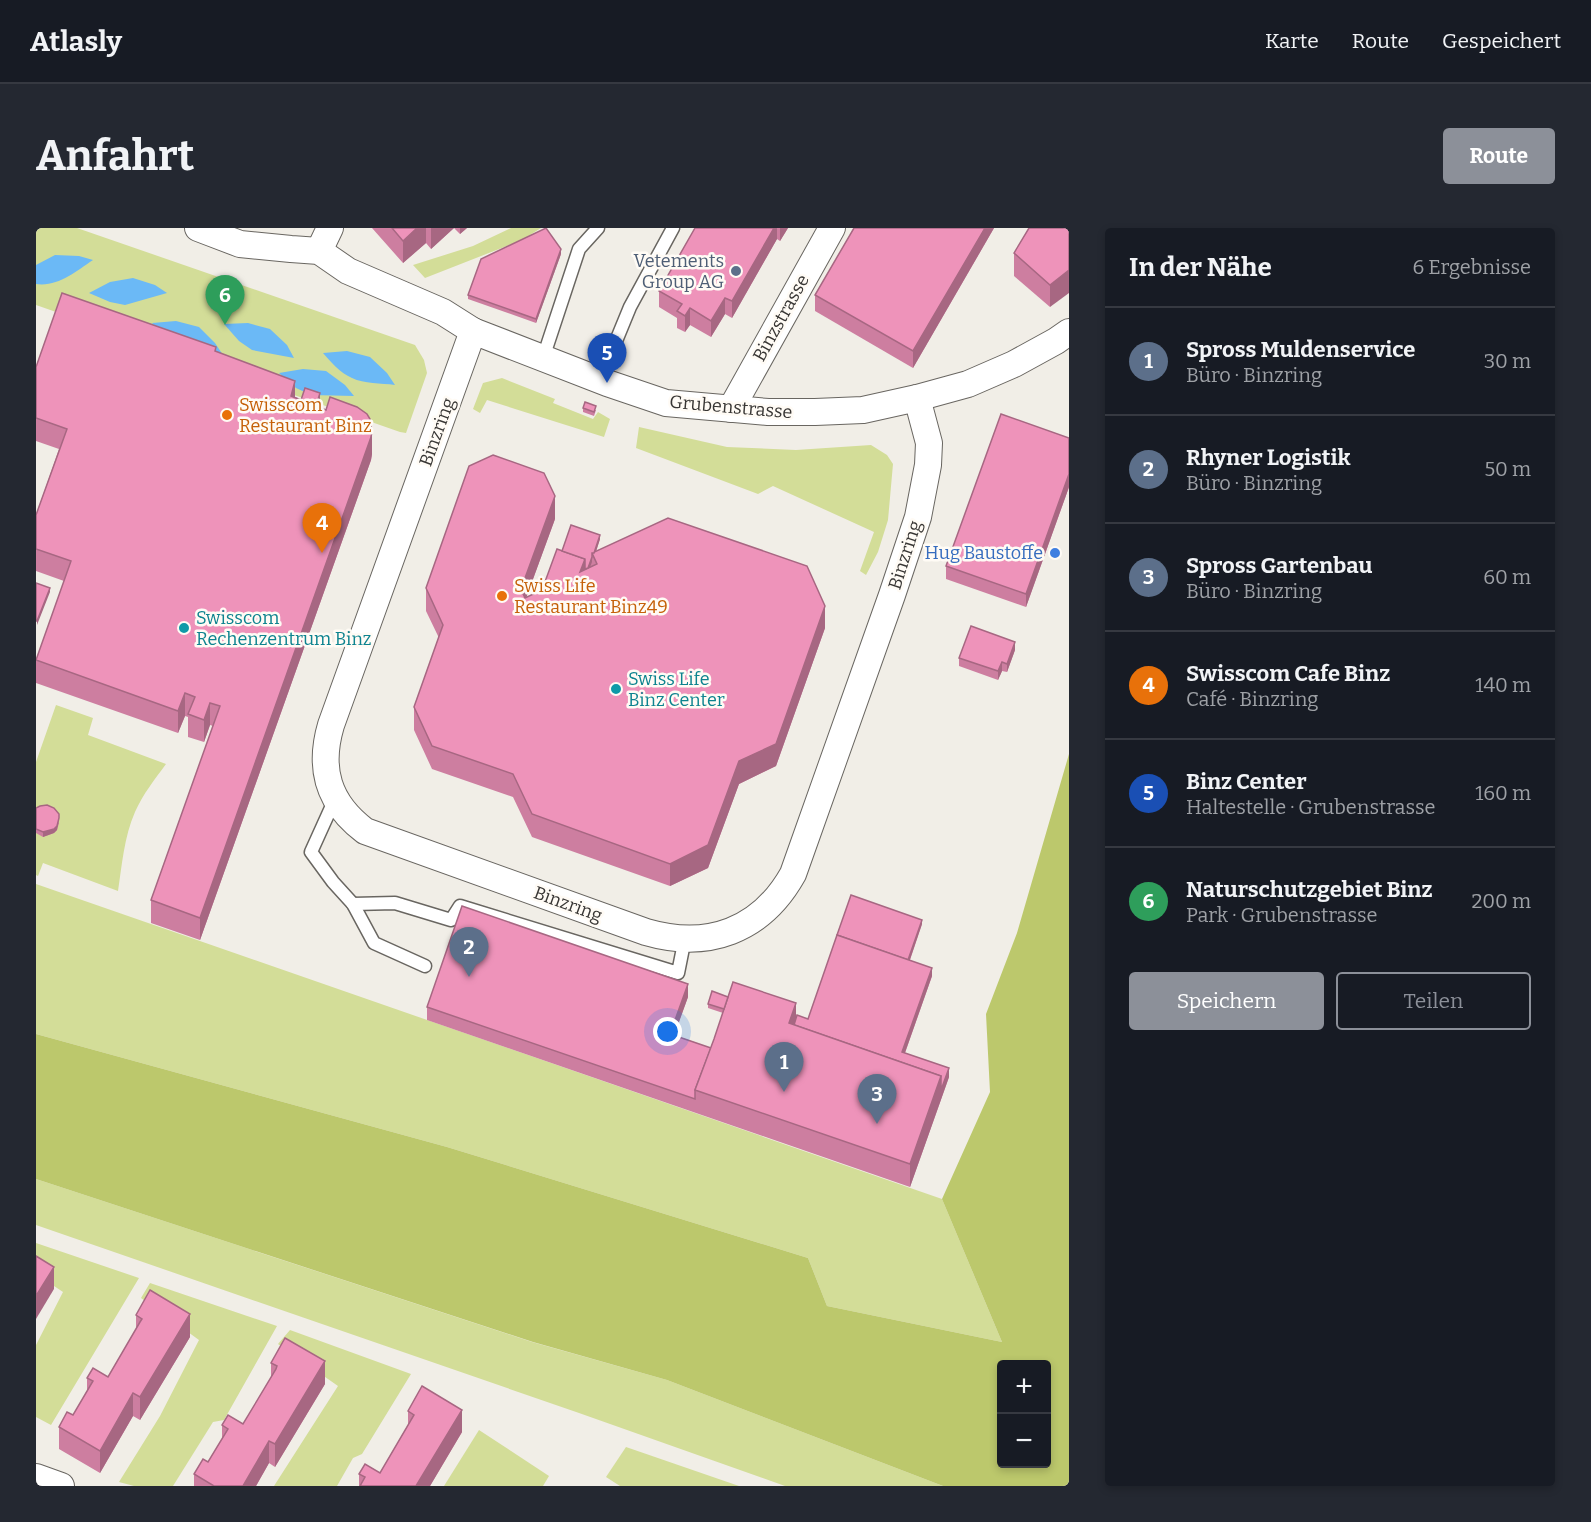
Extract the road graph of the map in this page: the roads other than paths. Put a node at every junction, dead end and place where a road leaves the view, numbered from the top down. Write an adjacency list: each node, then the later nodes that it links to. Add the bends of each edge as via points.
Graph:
1 (198, 228): 5 (street, Grubenstrasse, via 240,244 291,249)
2 (598, 228): 8 (lane, via 579,249)
3 (672, 228): 9 (lane, via 630,307)
4 (832, 228): 11 (street, Binzstrasse)
5 (324, 239): 6 (street, Grubenstrasse, via 348,271 443,312)
6 (473, 331): 8 (street, Grubenstrasse); 12 (street, Binzring, via 328,732 326,770)
7 (1069, 332): 10 (street, Grubenstrasse, via 1014,364 968,384)
8 (543, 358): 9 (street, Grubenstrasse)
9 (600, 380): 11 (street, Grubenstrasse, via 666,403)
10 (918, 398): 11 (street, Grubenstrasse, via 863,410); 14 (street, Binzring, via 929,443 918,517 793,874 773,904 744,926 724,934)
11 (730, 409)
12 (335, 798): 13 (lane, via 311,852); 14 (street, Binzring, via 365,831 646,932)
13 (353, 904): 14 (lane, via 395,903 451,920 460,906 678,973); 15 (lane, via 374,943)
14 (685, 938)
15 (425, 966)
16 (36, 1478): 17 (street)
17 (61, 1486)

